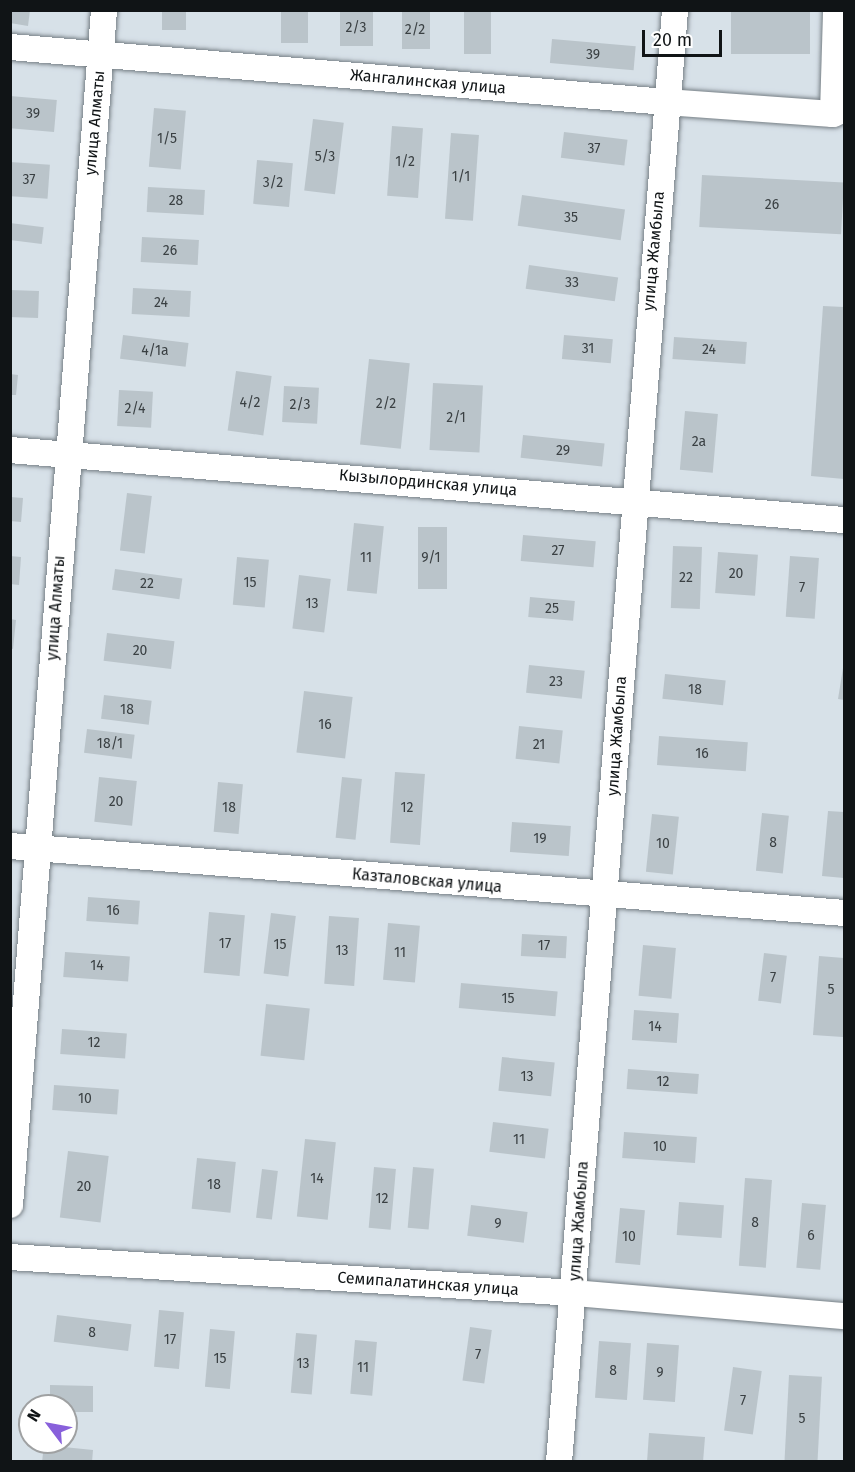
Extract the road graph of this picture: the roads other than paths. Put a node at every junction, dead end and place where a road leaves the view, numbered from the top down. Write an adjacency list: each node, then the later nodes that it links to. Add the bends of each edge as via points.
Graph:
1 (104, 10): 5 (street, улица Алматы)
2 (675, 10): 6 (street, улица Жамбыла)
3 (836, 10): 7 (street)
4 (10, 47): 5 (street, Жангалинская улица)
5 (101, 55): 6 (street, Жангалинская улица); 9 (street, улица Алматы)
6 (666, 102): 7 (street, Жангалинская улица); 10 (street, улица Жамбыла)
7 (839, 112)
8 (10, 450): 9 (street, Кызылординская улица)
9 (67, 454): 10 (street, Кызылординская улица); 13 (street, улица Алматы)
10 (634, 500): 11 (street, Кызылординская улица); 14 (street, улица Жамбыла)
11 (844, 520)
12 (10, 846): 13 (street, Казталовская улица)
13 (39, 848): 14 (street, Казталовская улица); 16 (street, улица Алматы)
14 (605, 896): 15 (street, Казталовская улица); 18 (street, улица Жамбыла)
15 (844, 913)
16 (10, 1205)
17 (10, 1257): 18 (street, Семипалатинская улица)
18 (574, 1293): 19 (street, Семипалатинская улица); 20 (street, улица Жамбыла)
19 (844, 1316)
20 (559, 1461)

